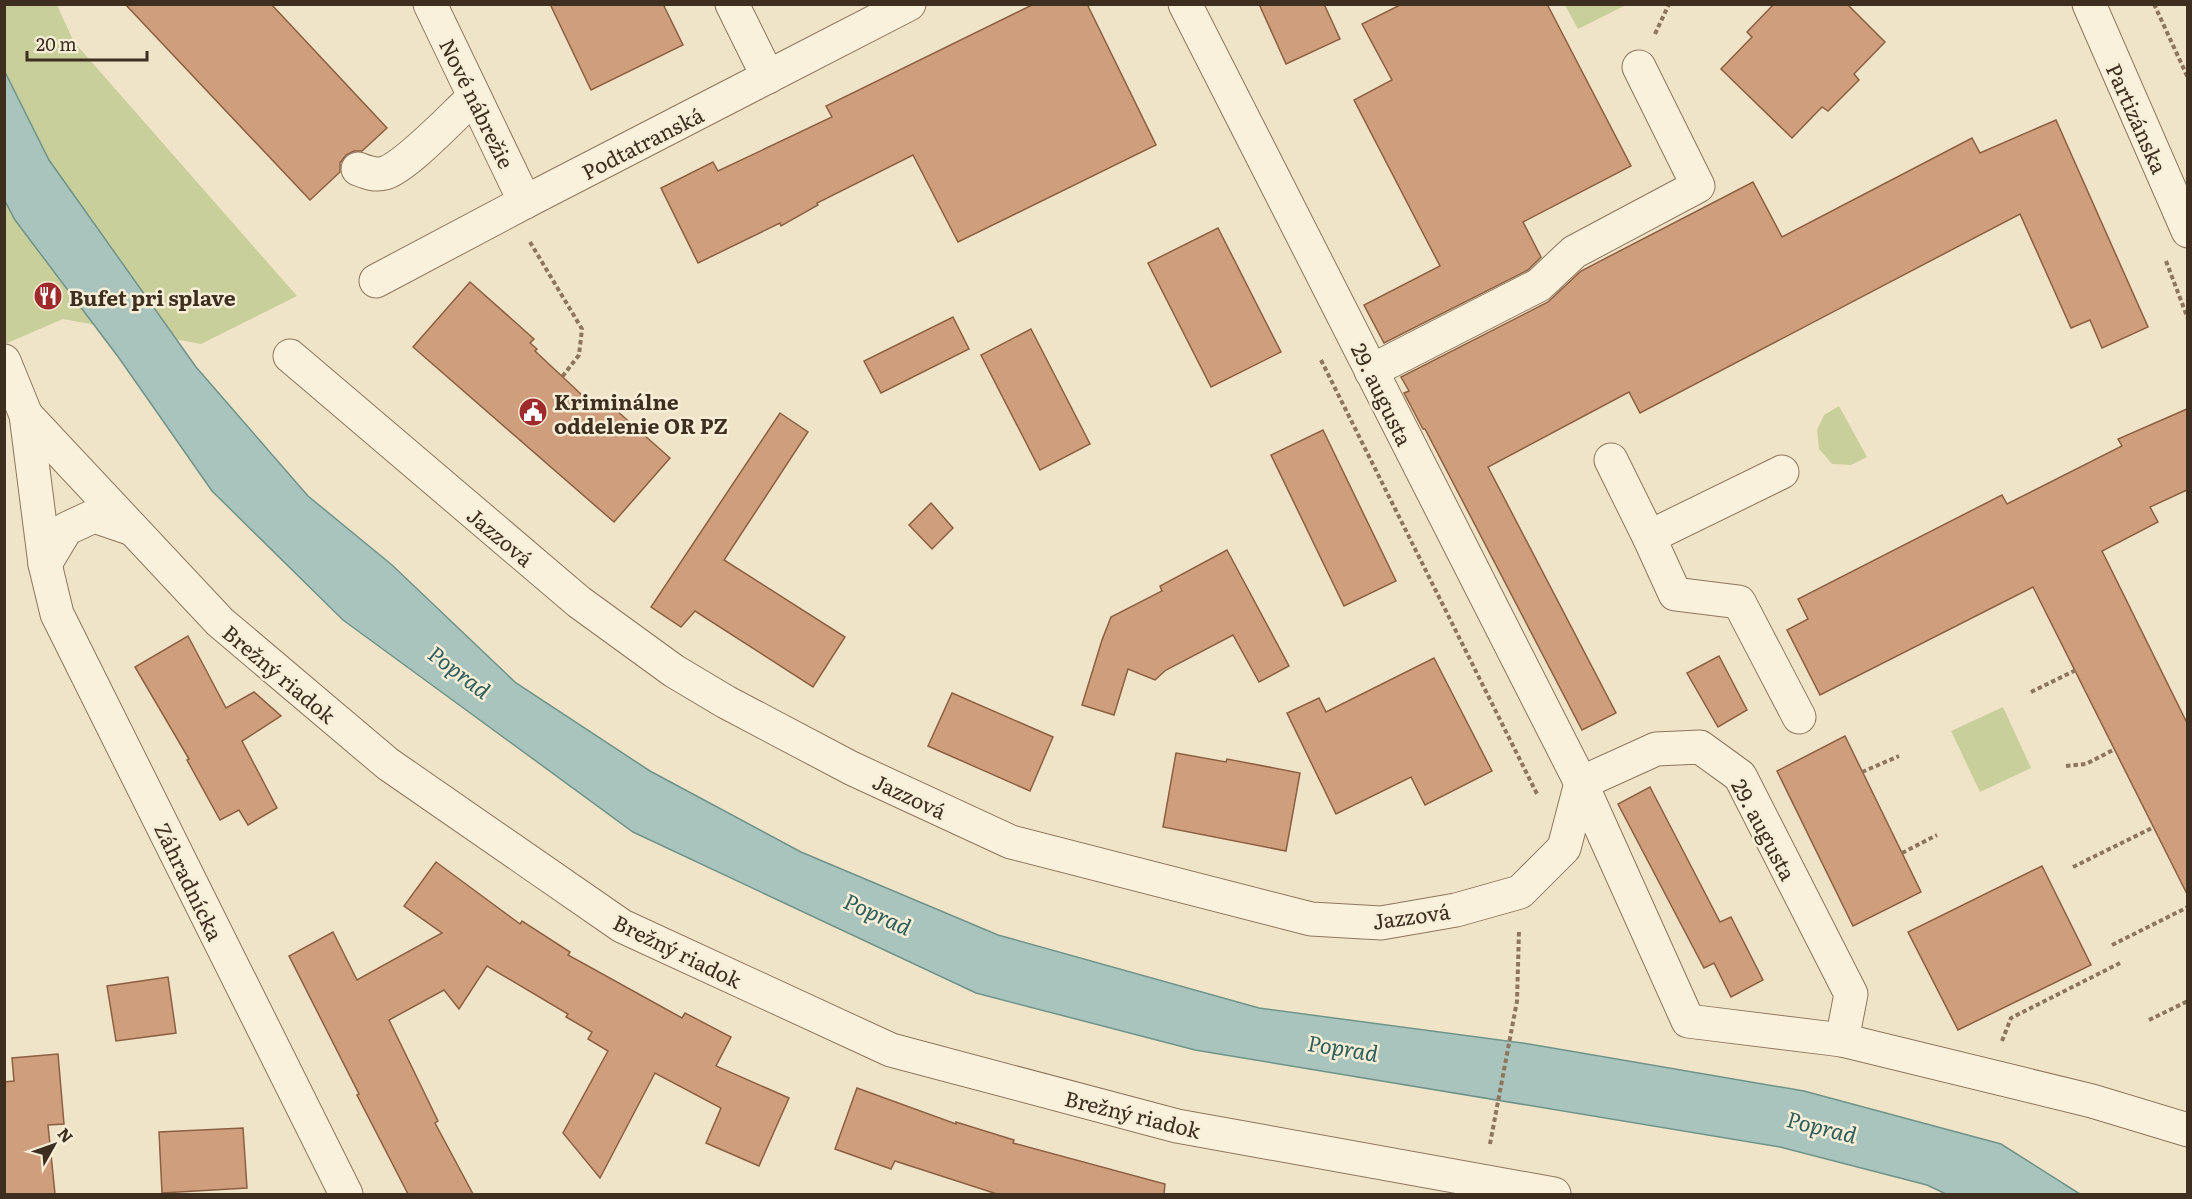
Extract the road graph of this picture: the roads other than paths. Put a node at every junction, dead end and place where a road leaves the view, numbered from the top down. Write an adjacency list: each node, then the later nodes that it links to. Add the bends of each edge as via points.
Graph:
1 (430, 4): 8 (street, Nové nábrežie)
2 (732, 4): 7 (street)
3 (909, 4): 7 (street, Podtatranská)
4 (1185, 4): 15 (street, 29. augusta)
5 (2089, 4): 11 (street, Partizánska)
6 (1639, 67): 15 (street, via 1698,186 1574,252 1539,285)
7 (768, 77): 10 (street, Podtatranská)
8 (474, 96): 9 (street, via 399,166 383,174); 10 (street, Nové nábrežie)
9 (358, 169)
10 (518, 206): 12 (street, Podtatranská)
11 (2187, 231)
12 (376, 281)
13 (290, 356): 23 (street, Jazzová, via 579,602 674,672 851,768 1011,842 1311,919 1381,922 1456,910 1520,892 1564,848)
14 (4, 361): 16 (street, Brežný riadok)
15 (1371, 371): 23 (street, 29. augusta)
16 (26, 415): 19 (street, Brežný riadok); 21 (street, Záhradnícka)
17 (1611, 459): 20 (street)
18 (1782, 472): 20 (street)
19 (133, 529): 21 (street, via 94,516 66,529); 26 (street, Brežný riadok, via 220,622 388,764 622,926 891,1050 1177,1126)
20 (1649, 537): 22 (street, via 1675,594 1739,602)
21 (45, 564): 27 (street, Záhradnícka, via 57,614)
22 (1799, 717)
23 (1581, 783): 24 (street, 29. augusta, via 1688,1021); 24 (street, 29. augusta, via 1656,749 1700,747 1740,776 1851,994)
24 (1842, 1040): 25 (street, 29. augusta, via 2091,1101)
25 (2187, 1130)
26 (1471, 1188): 28 (street, Brežný riadok)
27 (346, 1194)
28 (1554, 1194)

